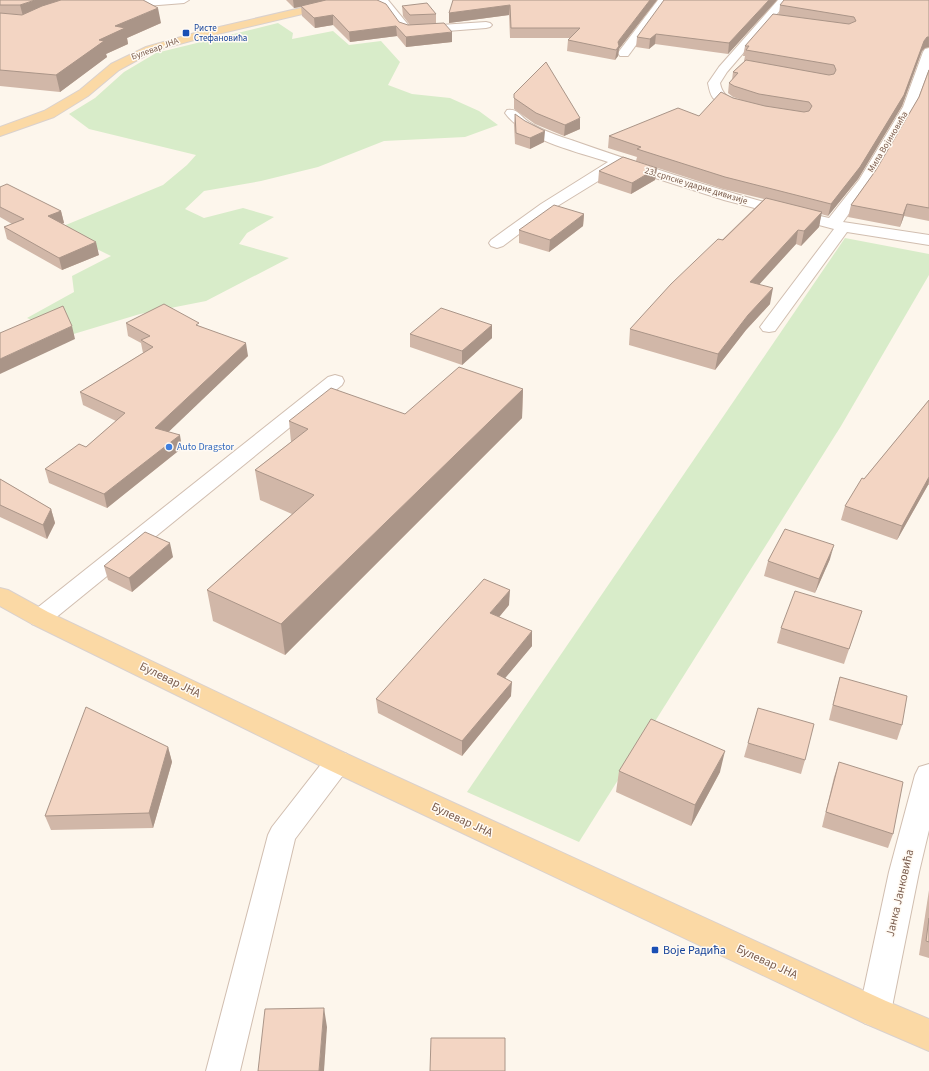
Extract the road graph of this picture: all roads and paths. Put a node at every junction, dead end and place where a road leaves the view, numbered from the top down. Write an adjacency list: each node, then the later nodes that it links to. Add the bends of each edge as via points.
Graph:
1 (184, 0): 6 (street)
2 (350, 0): 16 (main road, Булевар ЈНА, via 202,34 150,50 115,67 84,93 49,114)
3 (383, 0): 9 (street, via 404,30)
4 (664, 0): 11 (street)
5 (784, 0): 7 (street)
6 (144, 2)
7 (770, 18): 8 (street); 12 (street)
8 (785, 20)
9 (486, 25)
10 (929, 52): 18 (street, Мила Војиновића, via 909,107)
11 (624, 53)
12 (730, 63): 13 (street); 14 (street, via 714,83 714,89 726,101)
13 (745, 66)
14 (754, 109)
15 (512, 113): 17 (street, 23. српске ударне дивизије, via 516,120 546,136)
16 (0, 132)
17 (619, 162): 18 (street, 23. српске ударне дивизије, via 720,194); 20 (street, via 546,207)
18 (838, 226): 19 (street, 23. српске ударне дивизије); 21 (street)
19 (929, 240)
20 (497, 243)
21 (769, 327)
22 (335, 381): 24 (street)
23 (0, 596): 24 (main road, Булевар ЈНА)
24 (40, 618): 25 (main road, Булевар ЈНА)
25 (338, 762): 27 (main road, Булевар ЈНА); 29 (street, via 282,835)
26 (929, 775): 27 (street, Јанка Јанковића, via 904,872)
27 (875, 1012): 28 (main road, Булевар ЈНА)
28 (929, 1035)
29 (223, 1071)

